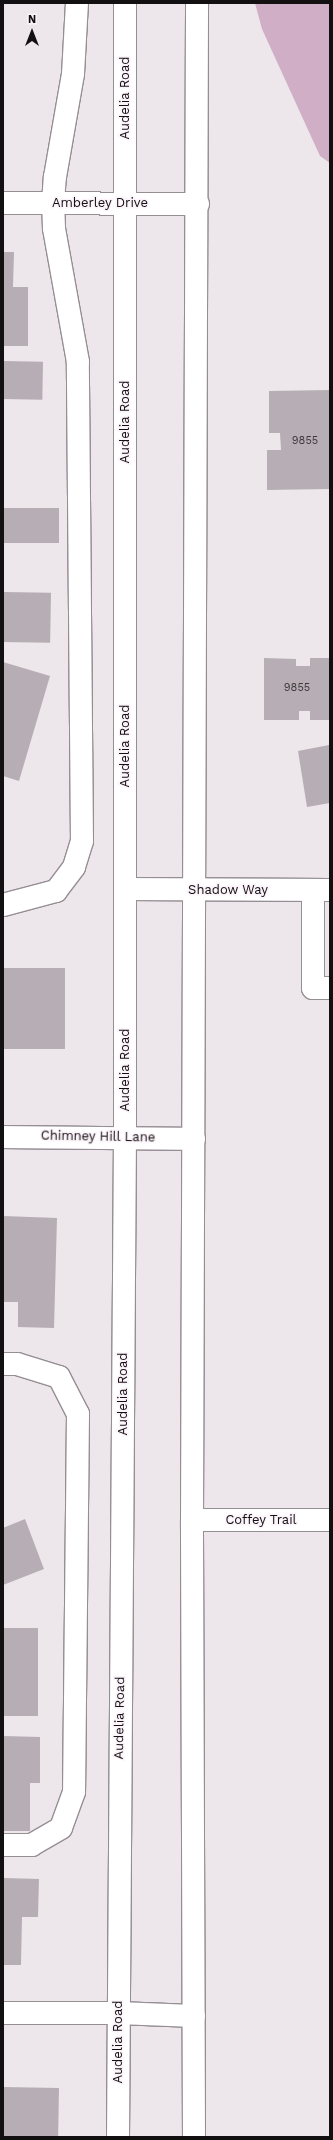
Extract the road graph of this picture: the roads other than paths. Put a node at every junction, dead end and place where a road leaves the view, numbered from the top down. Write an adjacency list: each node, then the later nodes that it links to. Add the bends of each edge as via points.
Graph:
1 (77, 3): 5 (main road, via 73,74 55,177)
2 (125, 3): 6 (main road, Audelia Road)
3 (197, 3): 7 (main road)
4 (3, 203): 5 (main road, Amberley Drive)
5 (53, 203): 6 (main road, Amberley Drive); 11 (main road, via 54,228 78,362 82,841 74,867 56,891)
6 (125, 204): 7 (main road, Amberley Drive); 8 (main road, Audelia Road)
7 (198, 204): 9 (main road)
8 (125, 889): 9 (main road, Shadow Way); 14 (main road, Audelia Road)
9 (194, 889): 10 (main road, Shadow Way); 15 (main road)
10 (322, 890): 12 (main road, via 313,988)
11 (3, 906)
12 (330, 988)
13 (3, 1137): 14 (main road, Chimney Hill Lane)
14 (125, 1138): 15 (main road, Chimney Hill Lane); 21 (main road, Audelia Road)
15 (194, 1138): 17 (main road)
16 (3, 1364): 19 (main road, via 17,1364 59,1377 78,1414 78,1422 74,1792 61,1828 32,1845)
17 (192, 1520): 18 (main road, Coffey Trail); 22 (main road)
18 (330, 1520)
19 (3, 1845)
20 (3, 2013): 21 (main road)
21 (118, 2013): 22 (main road); 23 (main road, Audelia Road)
22 (194, 2016): 24 (main road)
23 (118, 2137)
24 (194, 2137)

